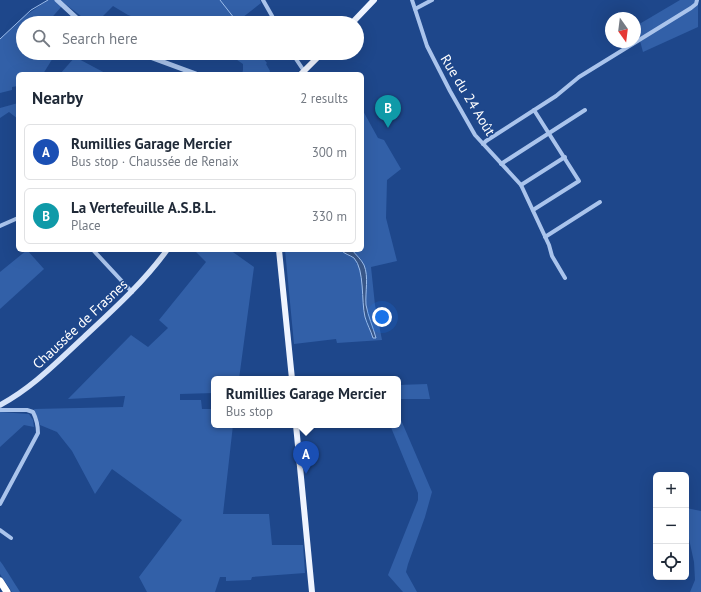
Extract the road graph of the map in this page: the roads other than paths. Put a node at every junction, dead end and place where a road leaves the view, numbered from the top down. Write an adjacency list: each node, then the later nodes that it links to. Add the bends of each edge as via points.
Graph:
1 (56, 0): 8 (street)
2 (263, 0): 9 (street)
3 (374, 0): 10 (main road)
4 (412, 0): 7 (street, Rue du 24 Août)
5 (432, 0): 7 (street)
6 (697, 0): 16 (street, via 691,8 579,77)
7 (415, 9): 19 (street, Rue du 24 Août, via 427,46 469,125)
8 (74, 16)
9 (272, 16)
10 (359, 16)
11 (157, 60): 14 (street)
12 (296, 60): 15 (street)
13 (315, 60): 15 (main road)
14 (190, 72)
15 (302, 72)
16 (534, 110): 18 (street); 19 (street)
17 (585, 110): 18 (street)
18 (549, 133): 20 (street); 21 (street)
19 (483, 144): 21 (street, Rue du 24 Août)
20 (565, 157): 22 (street); 24 (street, via 579,181)
21 (501, 164): 22 (street, Rue du 24 Août)
22 (520, 185): 24 (street, Rue du 24 Août)
23 (600, 202): 27 (street)
24 (534, 210): 27 (street, Rue du 24 Août)
25 (16, 219): 26 (street)
26 (0, 226)
27 (546, 237): 31 (street, Rue du 24 Août, via 552,256)
28 (95, 252): 32 (street)
29 (166, 252): 32 (main road, Chaussée de Frasnes)
30 (279, 252): 33 (main road)
31 (564, 278)
32 (132, 292): 34 (main road, Chaussée de Frasnes, via 33,384)
33 (292, 376)
34 (0, 405)
35 (0, 410): 37 (street, via 33,412 38,434)
36 (296, 428): 42 (main road)
37 (0, 504)
38 (0, 530): 39 (street)
39 (11, 538)
40 (0, 581): 41 (highway)
41 (7, 592)
42 (312, 592)

